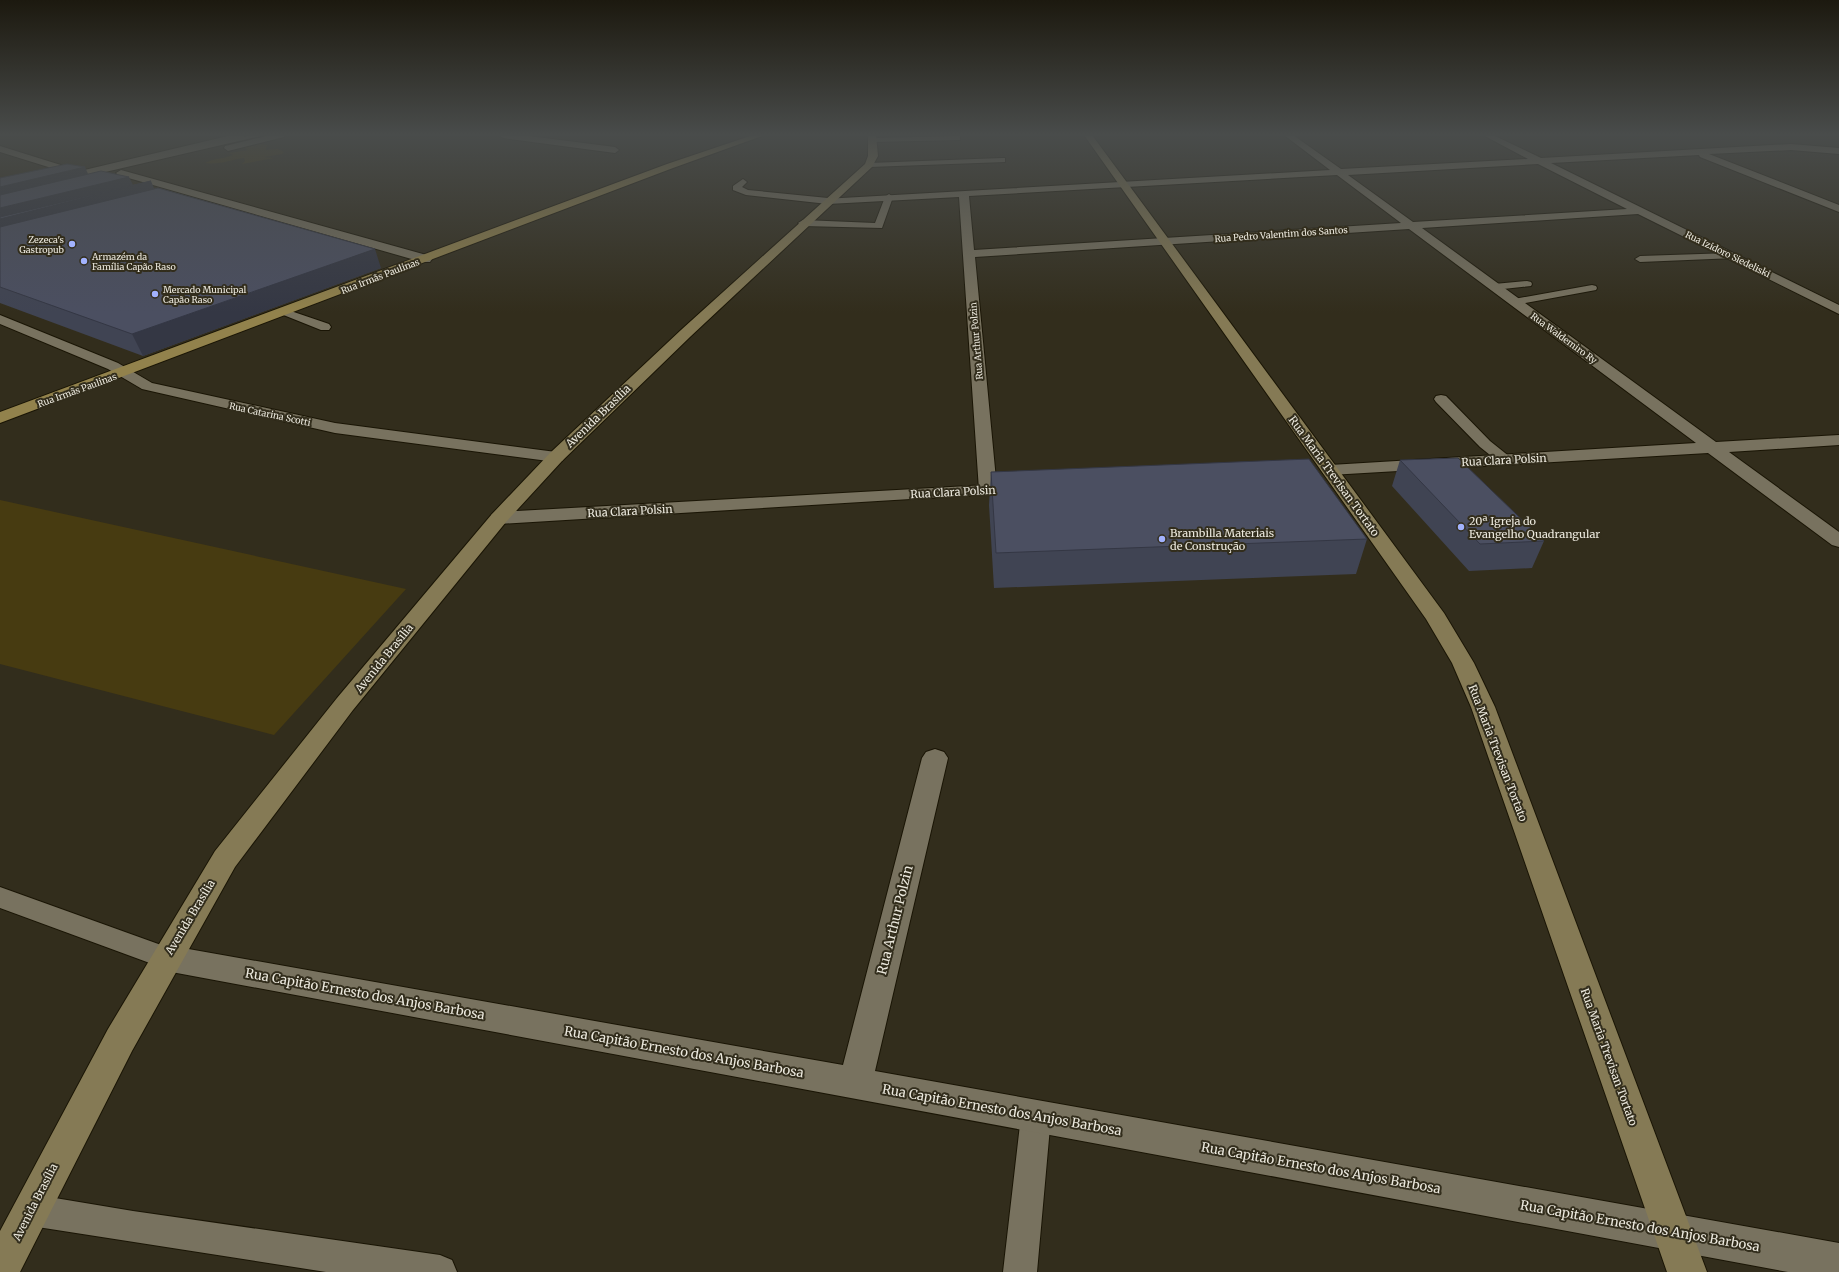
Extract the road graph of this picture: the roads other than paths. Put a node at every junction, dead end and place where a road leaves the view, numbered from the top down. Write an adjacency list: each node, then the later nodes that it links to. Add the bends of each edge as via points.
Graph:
1 (198, 194): 22 (street)
2 (596, 194): 22 (main road, Rua Irmãs Paulinas)
3 (760, 194): 12 (lane)
4 (841, 194): 12 (main road, Avenida Brasília)
5 (938, 194): 11 (street)
6 (964, 194): 20 (street, Rua Arthur Polzin)
7 (1131, 194): 19 (main road, Rua Maria Trevisan Tortato)
8 (1369, 194): 18 (street, Rua Waldemiro Ry)
9 (1607, 194): 14 (street, Rua Izidoro Siedeliski)
10 (1802, 194): 13 (street)
11 (888, 197): 12 (street); 17 (lane, via 880,226)
12 (830, 206): 16 (main road, Avenida Brasília, via 818,210)
13 (1839, 209)
14 (1640, 211): 18 (street, Rua Pedro Valentim dos Santos); 21 (street, Rua Izidoro Siedeliski)
15 (845, 213): 17 (lane)
16 (804, 223): 17 (lane); 37 (main road, Avenida Brasília)
17 (837, 225)
18 (1412, 226): 19 (street, Rua Pedro Valentim dos Santos); 25 (street, Rua Waldemiro Ry)
19 (1165, 242): 20 (street, Rua Pedro Valentim dos Santos); 39 (main road, Rua Maria Trevisan Tortato)
20 (969, 254): 41 (street, Rua Arthur Polzin)
21 (1731, 256): 23 (lane); 28 (street, Rua Izidoro Siedeliski)
22 (426, 259): 29 (main road, Rua Irmãs Paulinas)
23 (1640, 259)
24 (1527, 284): 25 (lane)
25 (1494, 287): 27 (street, Rua Waldemiro Ry)
26 (1592, 288): 27 (lane)
27 (1514, 302): 36 (street, Rua Waldemiro Ry)
28 (1839, 310)
29 (285, 312): 31 (lane); 32 (main road, Rua Irmãs Paulinas)
30 (0, 319): 32 (street, Rua Catarina Scotti, via 113,366)
31 (326, 327)
32 (124, 373): 34 (main road, Rua Irmãs Paulinas); 37 (street, Rua Catarina Scotti, via 147,386 335,428)
33 (1442, 399): 38 (lane, via 1485,444)
34 (0, 418)
35 (1839, 440): 36 (street, Rua Clara Polsin)
36 (1712, 447): 38 (street, Rua Clara Polsin); 43 (street, Rua Waldemiro Ry)
37 (556, 457): 42 (main road, Avenida Brasília)
38 (1505, 460): 39 (street, Rua Clara Polsin)
39 (1318, 470): 50 (main road, Rua Maria Trevisan Tortato, via 1436,618 1463,663 1483,708)
40 (1036, 487): 41 (street, Rua Clara Polsin)
41 (988, 490): 42 (street, Rua Clara Polsin)
42 (499, 518): 46 (main road, Avenida Brasília, via 345,704 225,859)
43 (1839, 541)
44 (935, 758): 47 (street, Rua Arthur Polzin)
45 (0, 897): 46 (lane)
46 (166, 958): 47 (street, Rua Capitão Ernesto dos Anjos Barbosa); 49 (main road, Avenida Brasília)
47 (855, 1083): 48 (street, Rua Capitão Ernesto dos Anjos Barbosa)
48 (1036, 1116): 50 (street, Rua Capitão Ernesto dos Anjos Barbosa); 54 (lane)
49 (31, 1210): 52 (main road, Avenida Brasília); 53 (lane)
50 (1672, 1232): 51 (street, Rua Capitão Ernesto dos Anjos Barbosa); 55 (main road, Rua Maria Trevisan Tortato)
51 (1839, 1262)
52 (0, 1270)
53 (440, 1272)
54 (1020, 1272)
55 (1687, 1272)

